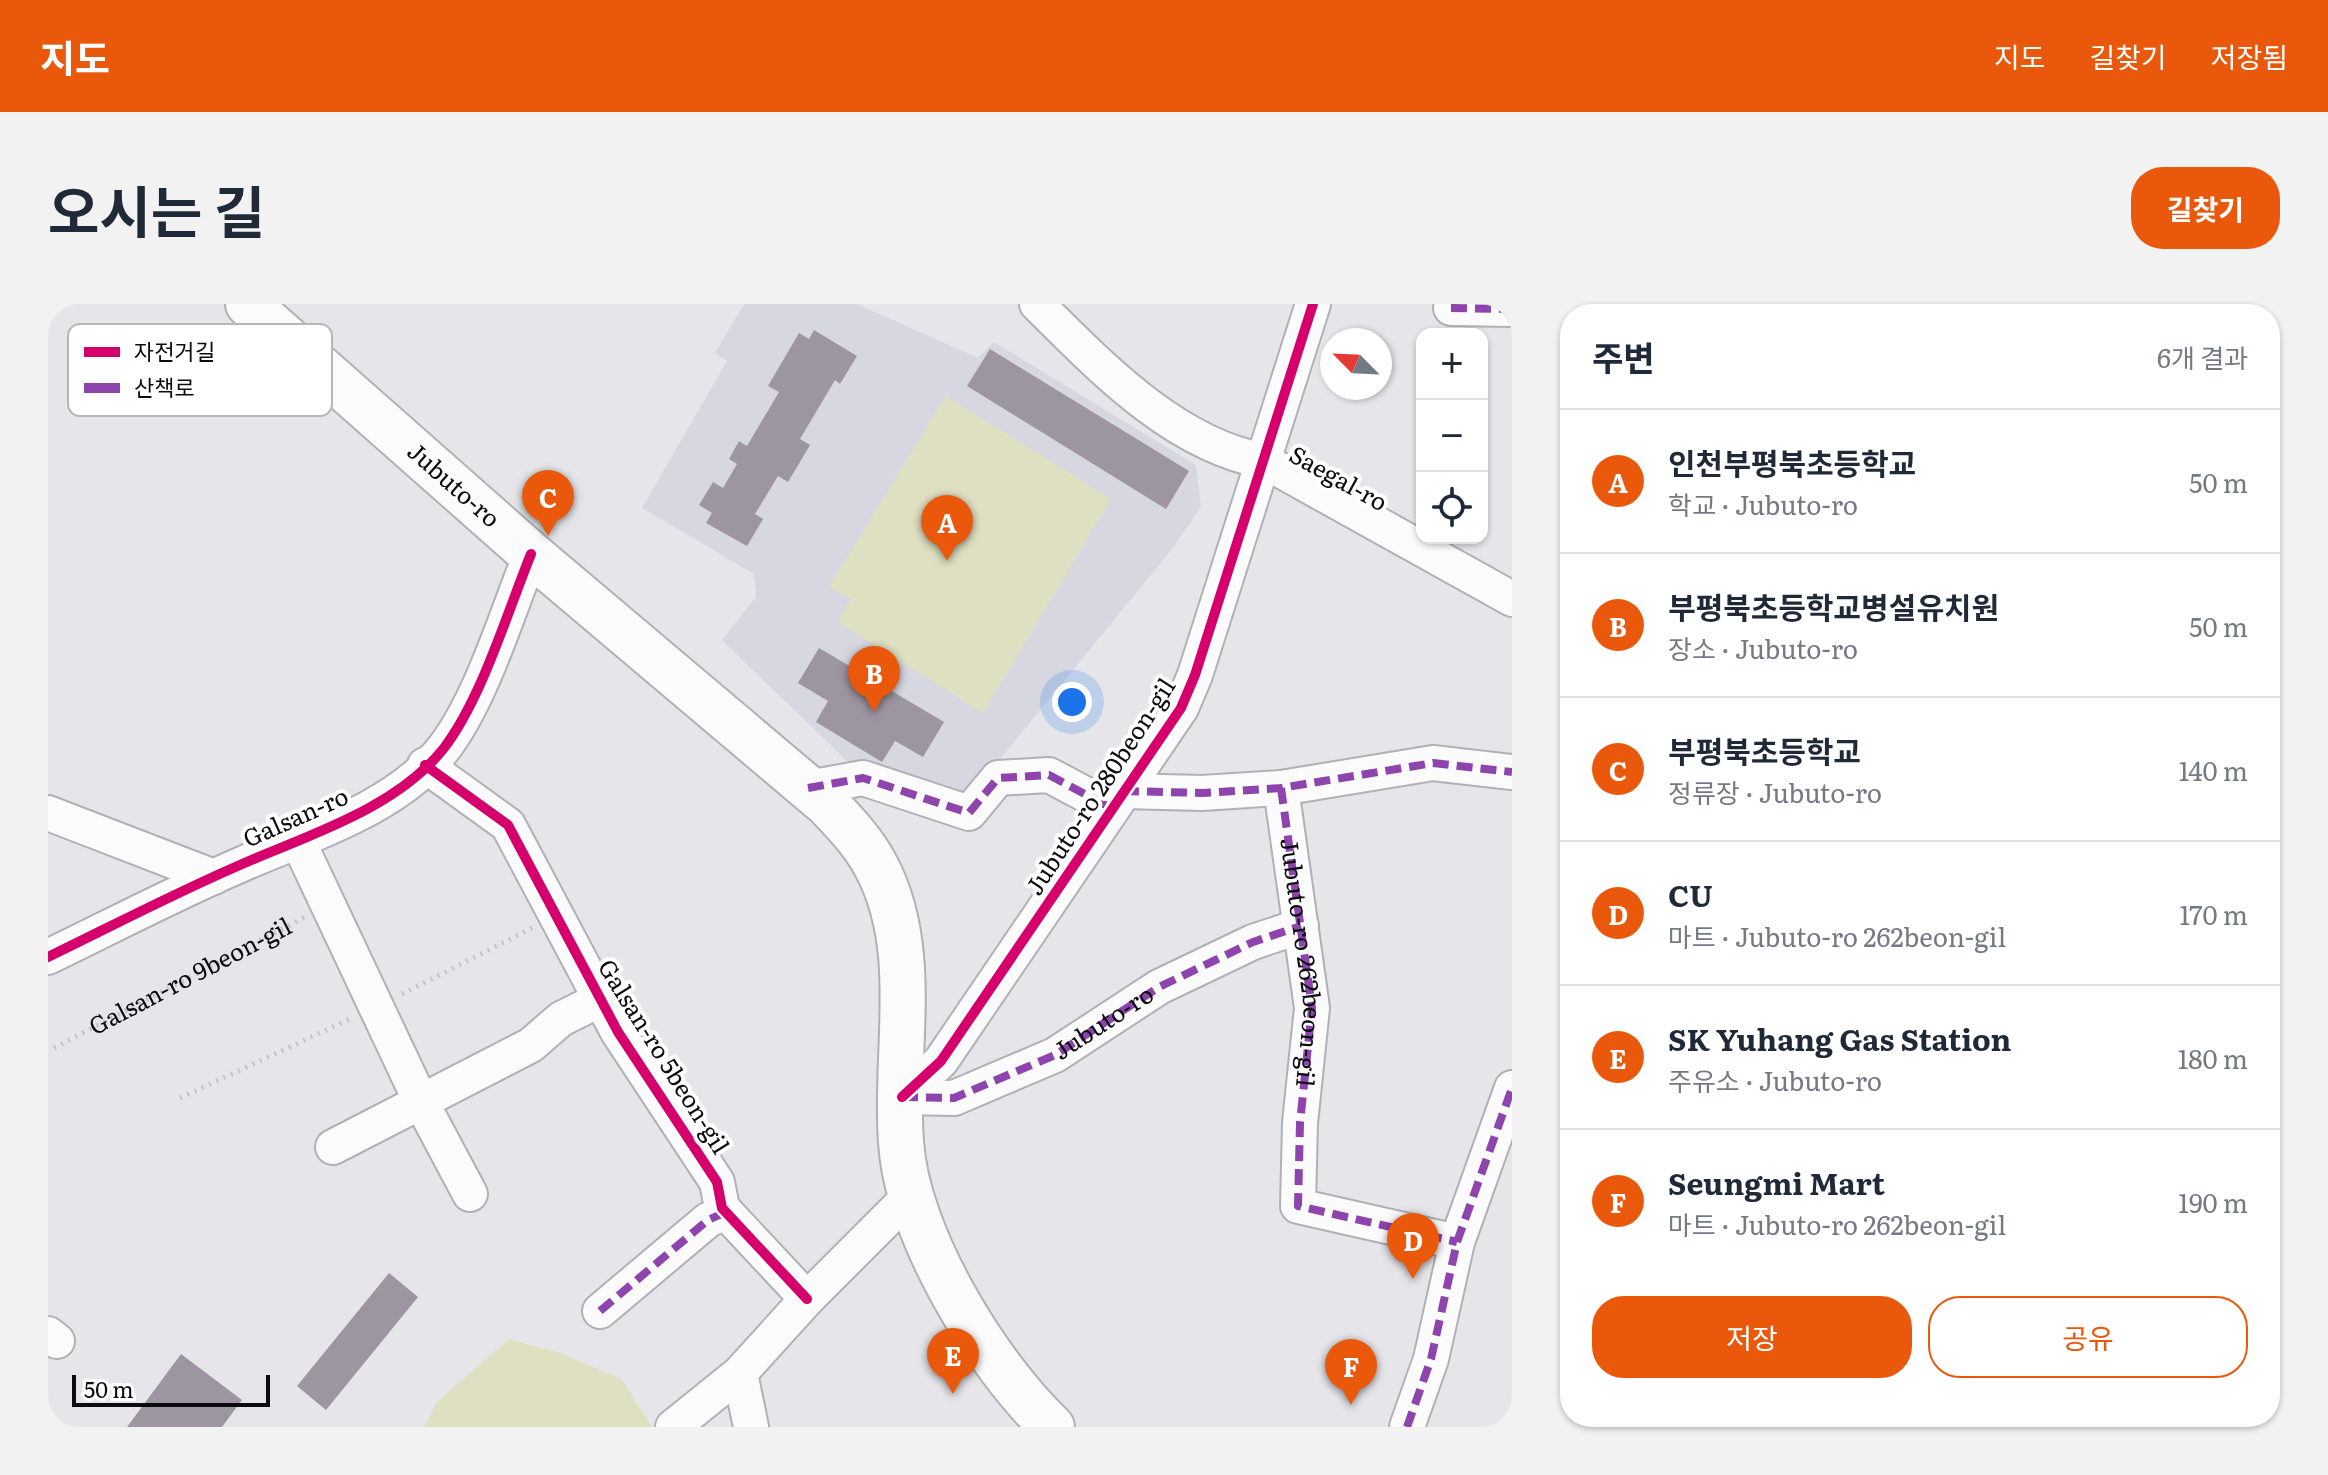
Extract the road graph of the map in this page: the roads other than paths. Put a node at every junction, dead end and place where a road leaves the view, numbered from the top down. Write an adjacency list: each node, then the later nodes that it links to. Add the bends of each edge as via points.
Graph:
1 (248, 304): 6 (main road, Jubuto-ro)
2 (1037, 304): 8 (street, Saegal-ro, via 1128,393 1231,455)
3 (1313, 304): 8 (street, Jubuto-ro 280beon-gil)
4 (1451, 308): 5 (street)
5 (1512, 309)
6 (271, 324)
7 (332, 378): 9 (main road, Jubuto-ro)
8 (1264, 461): 10 (street, Saegal-ro); 15 (street, Jubuto-ro 280beon-gil, via 1186,697)
9 (531, 554): 11 (street, Galsan-ro, via 464,717); 13 (main road, Jubuto-ro)
10 (1512, 599)
11 (425, 765): 17 (street, Galsan-ro, via 345,822); 21 (street, Galsan-ro 5beon-gil, via 508,825)
12 (1512, 772): 14 (street, via 1433,763)
13 (808, 788): 15 (street, via 863,778 969,813 998,778 1049,775); 23 (main road, Jubuto-ro, via 858,837 890,902 903,1001)
14 (1281, 788): 15 (street, Jubuto-ro 280beon-gil); 19 (street, Jubuto-ro 262beon-gil)
15 (1117, 799): 23 (street, Jubuto-ro 280beon-gil, via 941,1061)
16 (49, 814): 18 (street)
17 (298, 841): 18 (street, Galsan-ro); 24 (street)
18 (214, 877): 20 (street, Galsan-ro)
19 (1301, 926): 23 (street, Jubuto-ro, via 1253,942 1159,987 1055,1055 954,1098); 29 (street, Jubuto-ro 262beon-gil, via 1312,1008 1298,1206)
20 (48, 957)
21 (601, 999): 24 (street, Galsan-ro 5beon-gil, via 561,1019 531,1045); 28 (street, Galsan-ro 5beon-gil, via 717,1182)
22 (1512, 1088): 29 (street)
23 (902, 1097): 27 (main road, Jubuto-ro, via 901,1144)
24 (421, 1102): 25 (street); 26 (street)
25 (333, 1147)
26 (470, 1194)
27 (912, 1194): 30 (street); 35 (main road, Jubuto-ro, via 952,1291 981,1341 1022,1399)
28 (726, 1212): 30 (street, Galsan-ro 5beon-gil); 31 (street, via 708,1220)
29 (1457, 1242): 36 (street, via 1431,1359)
30 (807, 1299): 32 (street)
31 (600, 1311)
32 (740, 1373): 33 (street); 34 (street)
33 (673, 1427)
34 (751, 1427)
35 (1052, 1427)
36 (1407, 1427)

